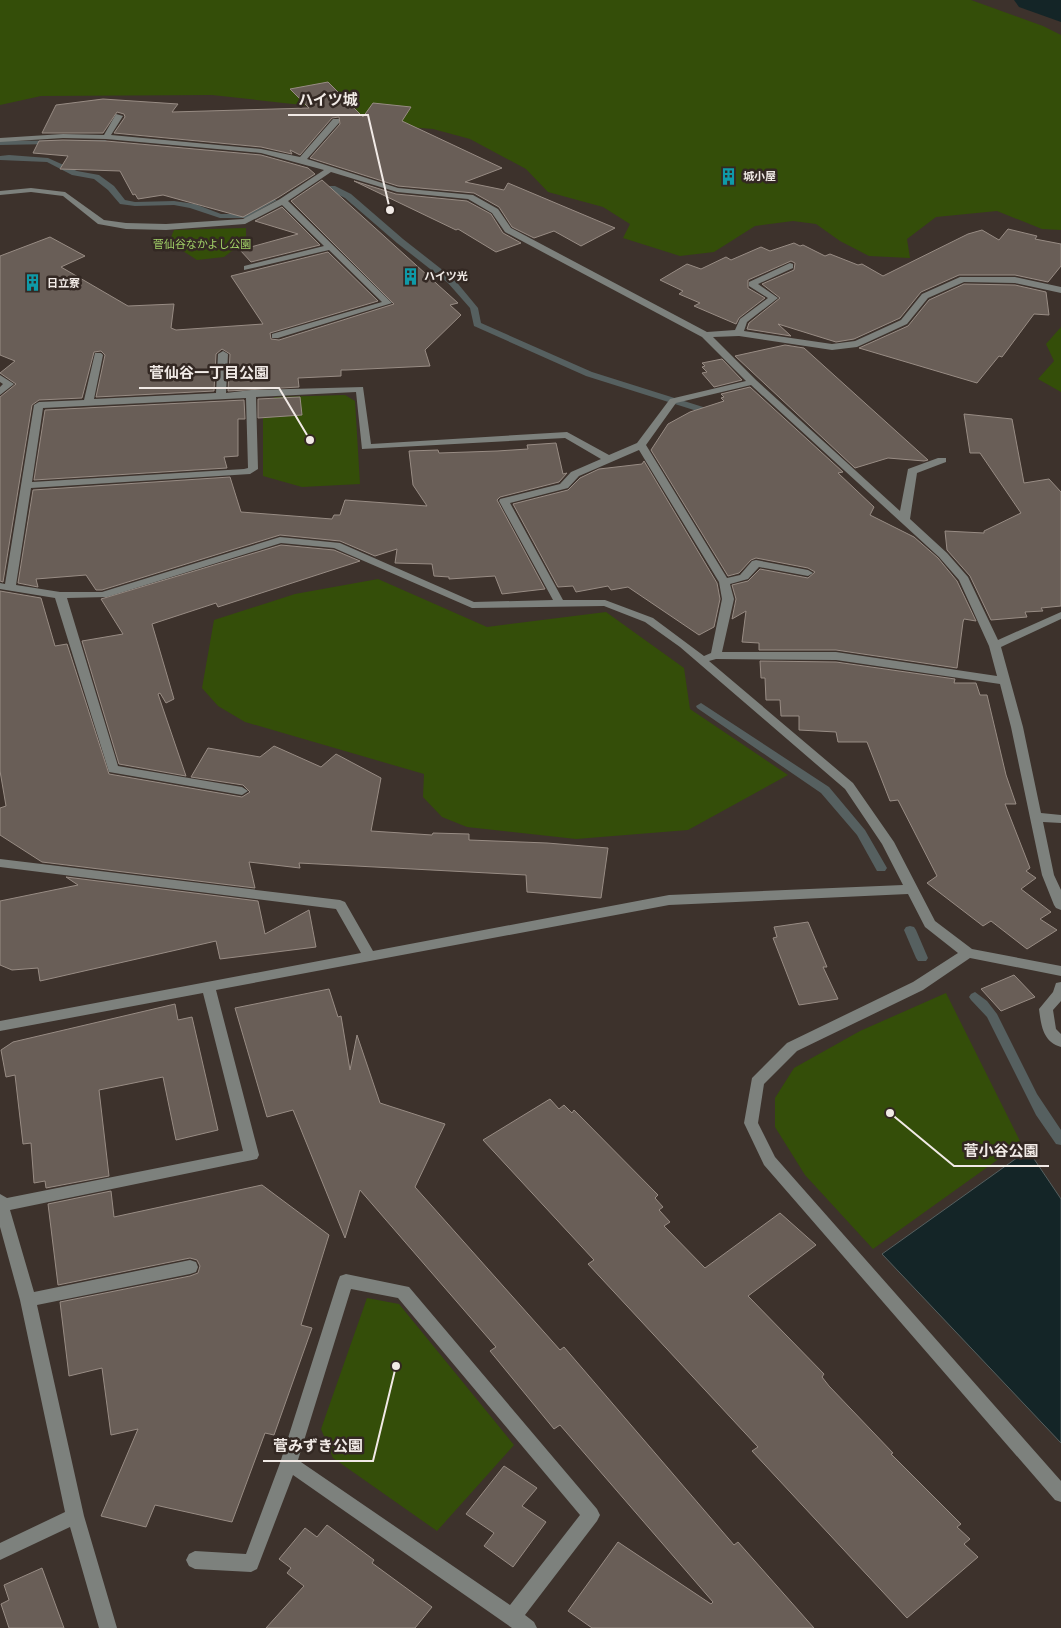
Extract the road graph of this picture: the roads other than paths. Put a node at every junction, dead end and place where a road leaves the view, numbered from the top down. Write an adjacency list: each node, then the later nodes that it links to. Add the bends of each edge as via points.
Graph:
1 (119, 116): 3 (street)
2 (336, 121): 5 (street)
3 (106, 137): 4 (street); 5 (street, via 261,151)
4 (0, 140)
5 (302, 160): 6 (street)
6 (330, 169): 8 (street); 14 (street, via 397,190 470,197 495,211 508,230)
7 (0, 194): 8 (street, via 31,190 65,194 101,222 166,227 246,221)
8 (283, 201): 9 (street)
9 (331, 247): 11 (street); 15 (street, via 388,303)
10 (790, 266): 13 (street, via 752,284 774,298 743,321)
11 (247, 268)
12 (1061, 290): 13 (street, via 1015,280 963,279 925,296 904,322 857,344 832,347)
13 (739, 333): 14 (street)
14 (705, 335): 19 (street)
15 (275, 336)
16 (223, 354): 22 (street)
17 (98, 355): 23 (street)
18 (0, 378): 20 (street, via 9,384)
19 (753, 382): 24 (street, via 673,401); 28 (street)
20 (0, 392)
21 (251, 393): 22 (street); 25 (street, via 360,389 366,447 568,435); 27 (street, via 253,469 246,472)
22 (221, 395): 23 (street)
23 (88, 403): 27 (street, via 39,405)
24 (641, 445): 25 (street); 30 (street)
25 (607, 458): 33 (street, via 575,474 564,486 504,501)
26 (942, 460): 28 (street, via 912,471)
27 (28, 485): 31 (street)
28 (904, 521): 35 (street, via 943,555 964,579)
29 (808, 573): 30 (street, via 756,563 744,577)
30 (724, 582): 36 (street, via 728,599)
31 (5, 587): 32 (street)
32 (60, 595): 33 (street, via 103,595 280,540 336,545 472,605); 39 (street, via 113,769)
33 (560, 604): 37 (street, via 605,603 648,620)
34 (1061, 615): 35 (street)
35 (994, 646): 38 (street)
36 (716, 655): 37 (street); 38 (street, via 836,656)
37 (702, 659): 43 (street, via 849,786 888,842)
38 (1004, 681): 40 (street)
39 (242, 791)
40 (1036, 817): 41 (street); 44 (street, via 1048,875)
41 (1061, 819)
42 (0, 863): 46 (street, via 340,906)
43 (912, 889): 45 (street, via 930,924); 46 (street, via 669,900)
44 (1061, 905)
45 (968, 953): 47 (street); 56 (street, via 918,986 792,1047 757,1082 751,1123 769,1161)
46 (369, 956): 49 (street)
47 (1061, 971)
48 (1061, 987): 51 (street, via 1046,1009 1049,1031)
49 (208, 988): 50 (street); 52 (street, via 252,1155)
50 (0, 1026)
51 (1061, 1042)
52 (0, 1204): 54 (street)
53 (190, 1267): 54 (street)
54 (28, 1300): 57 (street)
55 (289, 1463): 59 (street, via 251,1563); 60 (street); 60 (street, via 346,1282 403,1292 591,1515)
56 (1061, 1494)
57 (75, 1516): 58 (street); 61 (street)
58 (0, 1552)
59 (195, 1560)
60 (512, 1616): 62 (street)
61 (108, 1628)
62 (528, 1628)

